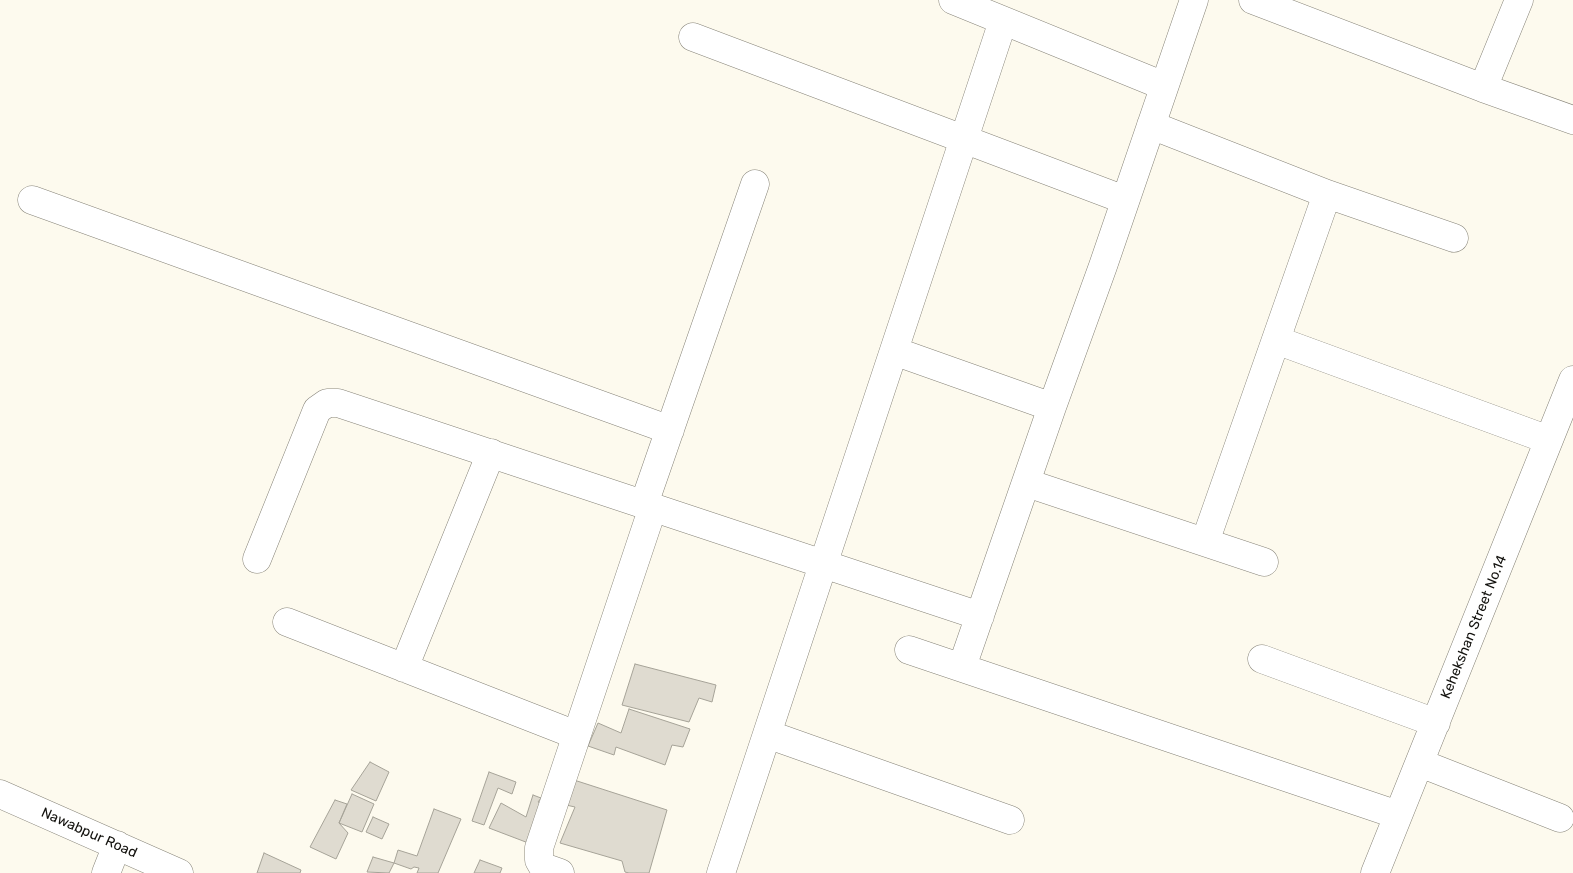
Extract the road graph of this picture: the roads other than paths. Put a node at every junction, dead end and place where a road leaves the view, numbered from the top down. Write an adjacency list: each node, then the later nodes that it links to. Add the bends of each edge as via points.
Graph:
1 (953, 0): 5 (street)
2 (1194, 0): 7 (street)
3 (1253, 0): 8 (street)
4 (1519, 0): 8 (street)
5 (1003, 20): 7 (street); 11 (street)
6 (693, 37): 11 (street)
7 (1164, 86): 10 (street)
8 (1483, 88): 9 (street)
9 (1573, 120)
10 (1151, 125): 13 (street); 15 (street)
11 (964, 140): 15 (street); 18 (street)
12 (755, 184): 21 (street)
13 (1327, 194): 16 (street); 17 (street)
14 (32, 200): 21 (street)
15 (1125, 200): 20 (street)
16 (1454, 238)
17 (1276, 340): 22 (street); 26 (street)
18 (894, 351): 20 (street); 29 (street)
19 (1573, 380): 22 (street, Kehekshan Street No.14)
20 (1052, 407): 24 (street)
21 (670, 430): 25 (street)
22 (1549, 440): 36 (street, Kehekshan Street No.14)
23 (491, 453): 25 (street); 27 (street, via 338,403 327,403 317,410); 35 (street)
24 (1027, 482): 26 (street); 30 (street)
25 (648, 506): 29 (street); 38 (street)
26 (1205, 542): 28 (street)
27 (257, 559)
28 (1264, 562)
29 (824, 564): 30 (street); 37 (street)
30 (980, 616): 34 (street)
31 (287, 622): 35 (street)
32 (909, 650): 34 (street)
33 (1262, 658): 36 (street)
34 (962, 667): 41 (street)
35 (404, 668): 38 (street)
36 (1436, 723): 39 (street, Kehekshan Street No.14)
37 (767, 734): 43 (street); 48 (street)
38 (576, 735): 47 (street, via 539,848 538,860 543,867)
39 (1420, 763): 41 (street, Kehekshan Street No.14); 42 (street)
40 (0, 794): 44 (street, Nawabpur Road)
41 (1398, 815): 49 (street, Kehekshan Street No.14)
42 (1560, 818)
43 (1010, 820)
44 (117, 846): 45 (street); 46 (street, Nawabpur Road)
45 (106, 873)
46 (179, 873)
47 (560, 873)
48 (721, 873)
49 (1375, 873)

